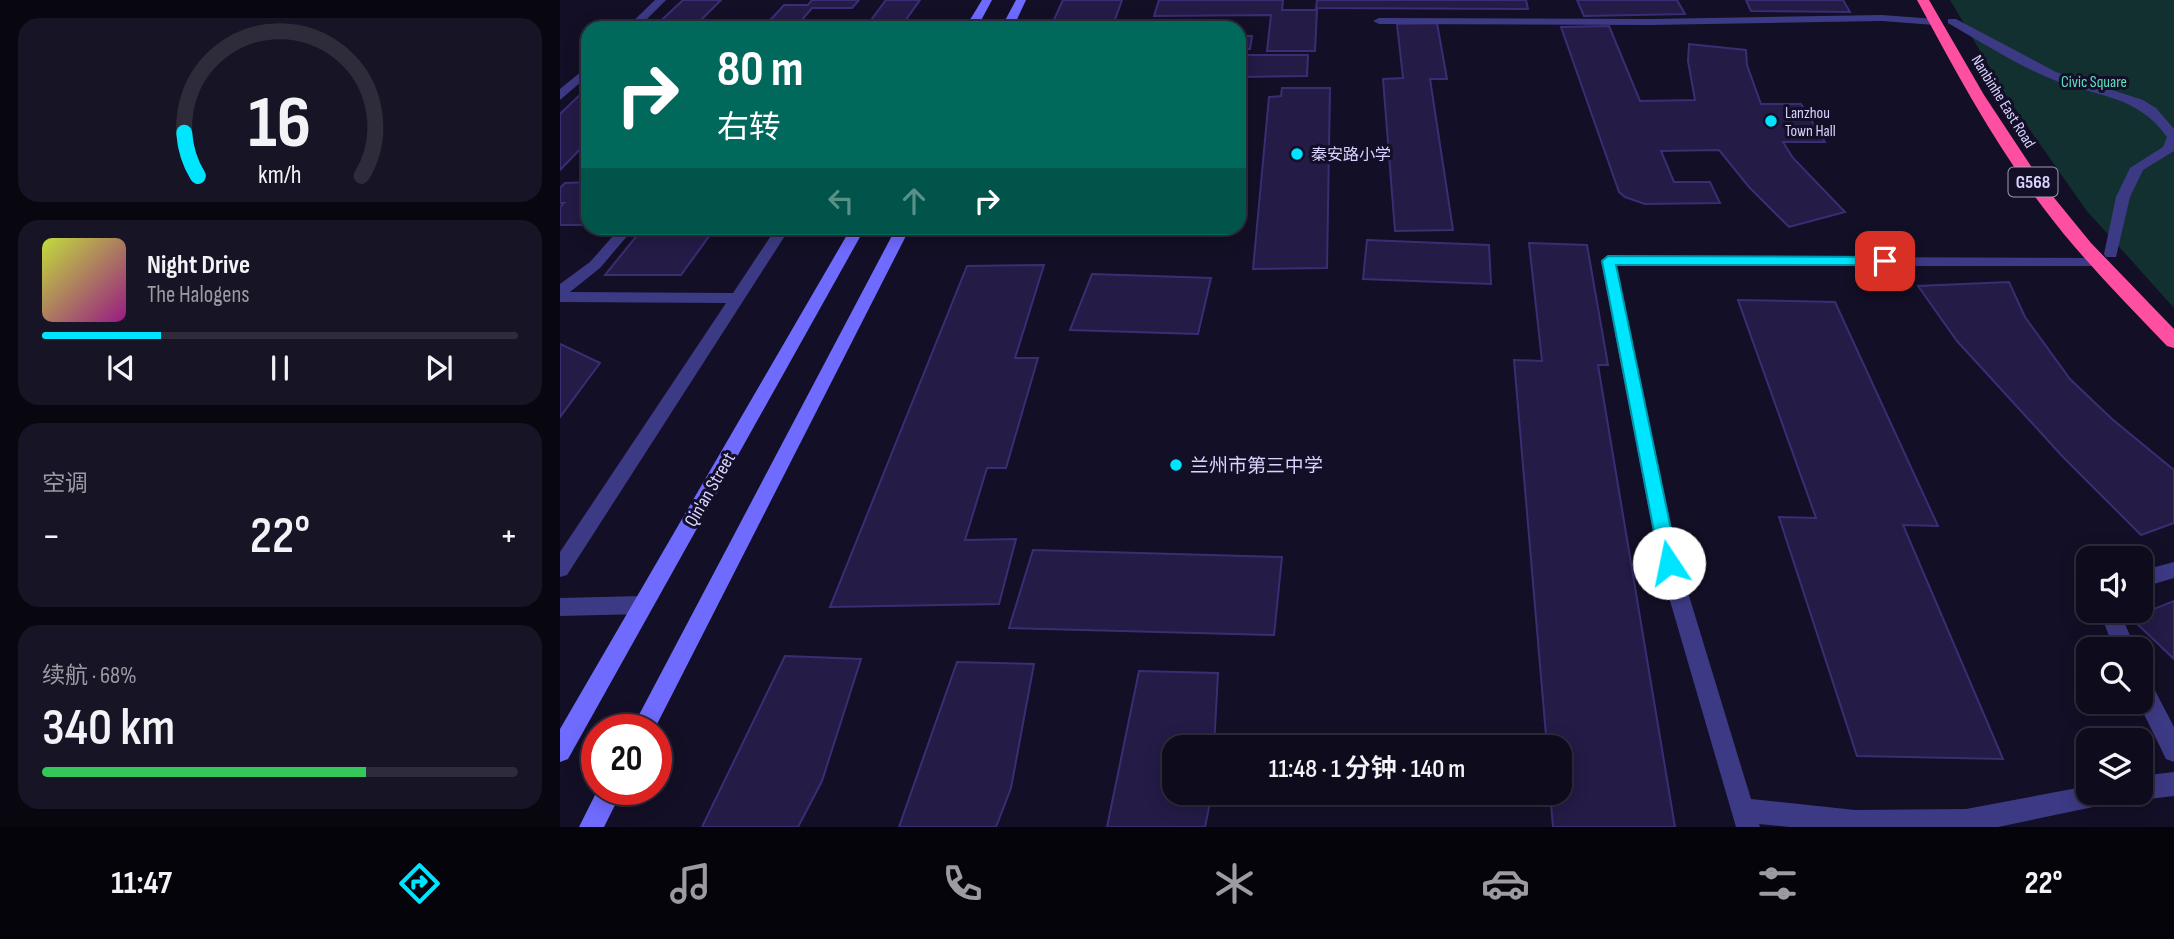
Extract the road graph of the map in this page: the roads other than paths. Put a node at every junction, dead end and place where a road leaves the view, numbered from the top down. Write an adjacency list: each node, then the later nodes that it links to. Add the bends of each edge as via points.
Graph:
1 (661, 0): 5 (street)
2 (987, 0): 6 (main road)
3 (1021, 0): 7 (main road)
4 (1923, 0): 9 (highway, Nanbinhe East Road / G568)
5 (639, 21)
6 (975, 21)
7 (1010, 21)
8 (1379, 21): 9 (street)
9 (1944, 21): 16 (highway, Nanbinhe East Road / G568, via 1986,112 2036,188); 16 (street, via 2068,82 2124,96 2165,122 2172,137 2169,149 2137,168)
10 (581, 76): 11 (street)
11 (560, 96)
12 (621, 235): 17 (street, via 595,265)
13 (778, 235): 19 (street)
14 (854, 235): 24 (main road, Qin'an Street)
15 (899, 235): 27 (main road)
16 (2105, 258): 20 (highway, Nanbinhe East Road / G568); 34 (street, via 1608,261 1669,563)
17 (560, 292)
18 (560, 297): 19 (street)
19 (737, 298): 21 (street)
20 (2174, 341)
21 (560, 569)
22 (2174, 570): 23 (street)
23 (2153, 576)
24 (643, 605): 25 (street); 28 (main road, Qin'an Street)
25 (560, 607)
26 (2153, 710): 29 (street)
27 (650, 714)
28 (560, 751)
29 (2174, 751)
30 (2174, 784): 31 (street)
31 (2153, 786)
32 (2076, 800): 34 (street, via 1966,821)
33 (603, 805): 35 (main road)
34 (1747, 819)
35 (591, 827)

